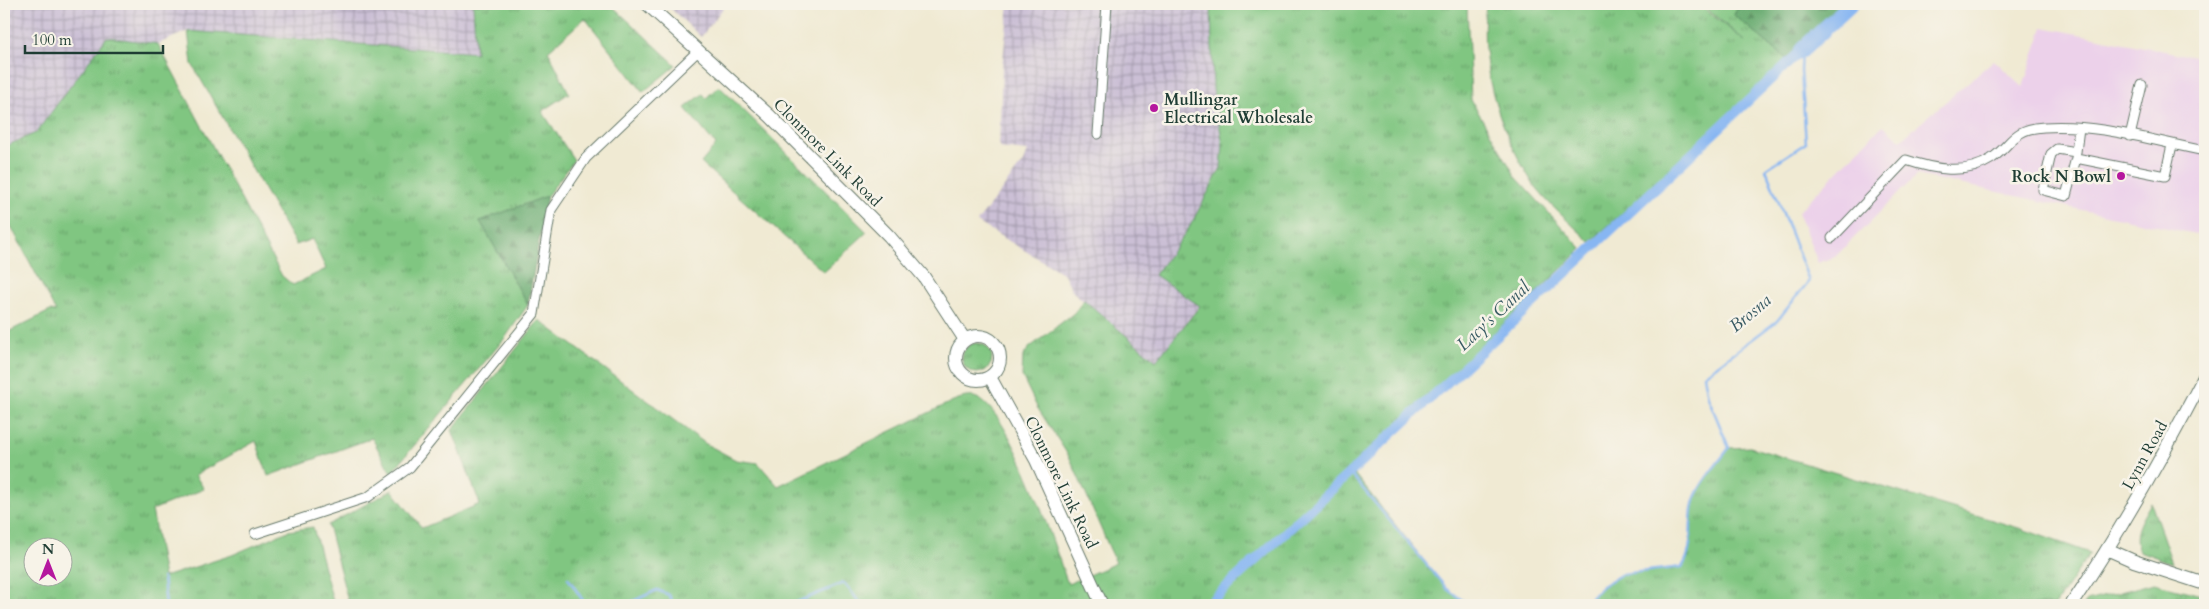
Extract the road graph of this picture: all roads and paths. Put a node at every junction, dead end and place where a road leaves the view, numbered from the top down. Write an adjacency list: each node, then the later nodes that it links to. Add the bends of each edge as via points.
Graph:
1 (648, 4): 3 (main road, Clonmore Link Road)
2 (1107, 4): 6 (street)
3 (698, 51): 11 (main road, Clonmore Link Road, via 770,116 889,236 924,278); 14 (street, via 586,158 551,210 534,314 410,467 368,498)
4 (2142, 85): 7 (street)
5 (2079, 128): 7 (street); 8 (street, via 2076,152 2057,149 2050,154 2042,190 2066,196 2076,158 2165,176); 10 (street, via 2043,126 2019,133 1991,159 1970,168 1942,168 1906,160)
6 (1098, 134)
7 (2130, 136): 8 (street)
8 (2172, 144): 9 (street)
9 (2205, 151)
10 (1832, 238)
11 (966, 340): 13 (main road, via 960,345 956,358 960,372 977,380); 13 (main road, via 985,337 996,345 999,366)
12 (2205, 375): 15 (main road, Lynn Road)
13 (990, 377): 17 (main road, Clonmore Link Road, via 1036,460)
14 (255, 534)
15 (2109, 550): 16 (main road); 18 (main road, Lynn Road)
16 (2205, 584)
17 (1102, 605)
18 (2071, 605)

